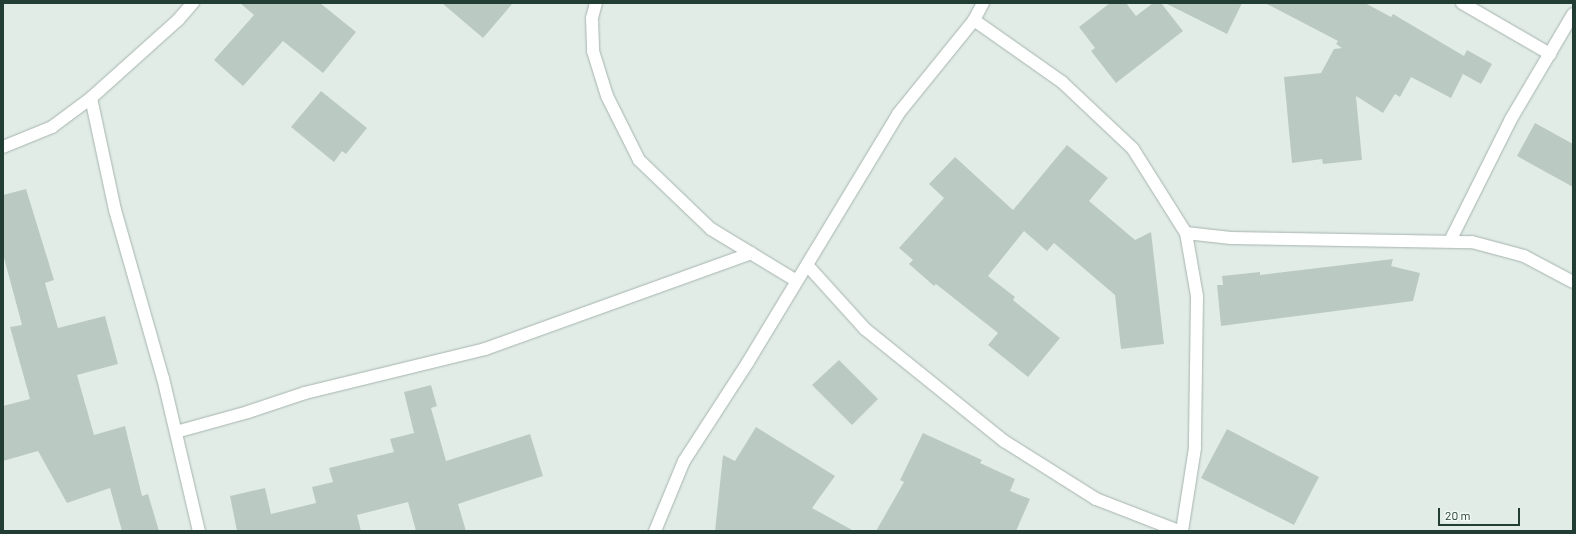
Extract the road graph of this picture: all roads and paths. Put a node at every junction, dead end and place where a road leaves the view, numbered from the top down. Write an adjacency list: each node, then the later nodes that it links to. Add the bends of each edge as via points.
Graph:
1 (193, 3): 8 (street, via 178,20)
2 (596, 3): 12 (street, via 592,18 593,51 607,96 639,160 711,229)
3 (983, 3): 6 (street)
4 (1462, 3): 7 (street)
5 (1573, 14): 7 (street)
6 (974, 20): 10 (street, via 1062,82 1133,149); 13 (street, via 898,114)
7 (1550, 54): 11 (street, via 1511,119)
8 (91, 98): 9 (street, via 52,127); 16 (street, via 115,210)
9 (3, 147)
10 (1186, 233): 11 (street, via 1231,238); 20 (street, via 1197,296 1194,448)
11 (1450, 241): 15 (street, via 1472,242 1524,256)
12 (751, 253): 14 (street); 16 (street, via 485,349 305,393)
13 (807, 265): 14 (street); 19 (street, via 865,329 1004,441 1096,499)
14 (797, 281): 18 (street, via 684,461)
15 (1573, 282)
16 (176, 432): 17 (street)
17 (199, 531)
18 (655, 531)
19 (1179, 531)
20 (1182, 531)

